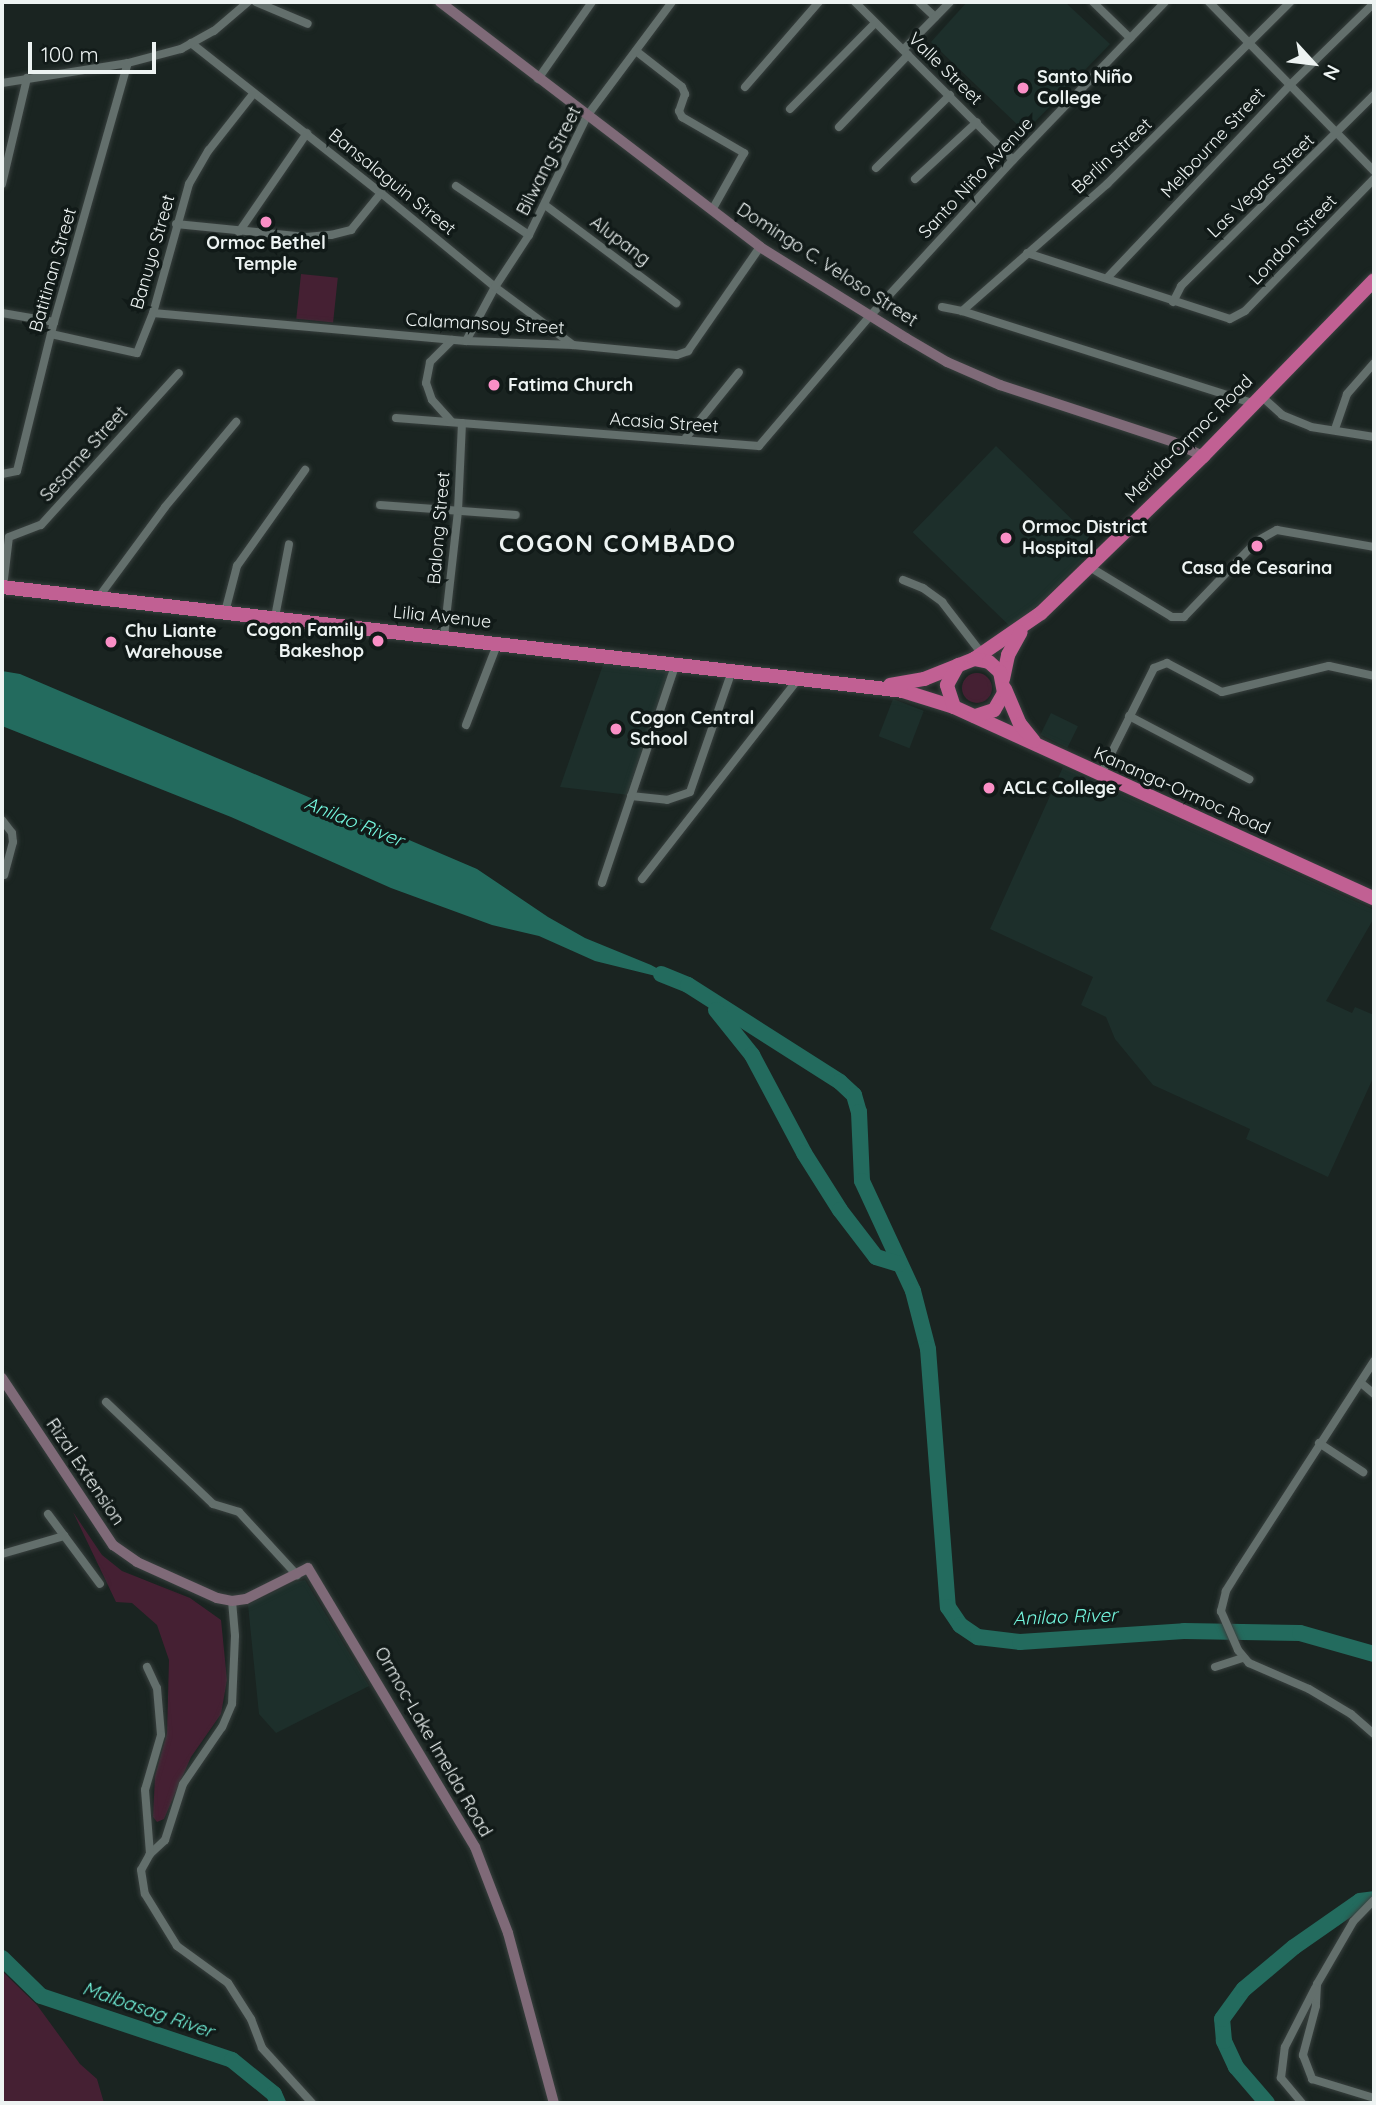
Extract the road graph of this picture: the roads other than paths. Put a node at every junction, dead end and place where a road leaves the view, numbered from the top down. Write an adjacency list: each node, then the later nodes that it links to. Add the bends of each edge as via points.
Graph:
1 (248, 2): 19 (street, via 232,18)
2 (256, 2): 17 (street)
3 (440, 2): 25 (street, Domingo C. Veloso Street)
4 (592, 2): 25 (street)
5 (672, 2): 21 (street, Bilwang Street)
6 (819, 2): 28 (street)
7 (855, 2): 16 (street, Valle Street)
8 (919, 2): 15 (street)
9 (950, 2): 15 (street)
10 (1093, 2): 18 (street)
11 (1209, 2): 20 (street)
12 (1290, 2): 20 (street, Berlin Street)
13 (1161, 3): 18 (street, Santo Niño Avenue)
14 (1374, 3): 27 (street, Melbourne Street)
15 (935, 18): 22 (street)
16 (875, 23): 22 (street, Valle Street); 32 (street)
17 (308, 24)
18 (1130, 38): 38 (street, Santo Niño Avenue)
19 (191, 43): 23 (street); 29 (street, Bansalaguin Street)
20 (1249, 43): 27 (street); 52 (street, Berlin Street, via 1107,184)
21 (636, 51): 33 (street, Bilwang Street); 47 (street, via 682,87 682,117 744,152)
22 (906, 53): 30 (street, Valle Street); 35 (street)
23 (128, 63): 24 (street); 63 (street, Batitinan Street)
24 (27, 78): 26 (street); 43 (street)
25 (538, 79): 33 (street, Domingo C. Veloso Street)
26 (2, 83)
27 (1290, 85): 37 (street); 53 (street, Melbourne Street)
28 (746, 87)
29 (253, 94): 36 (street, Bansalaguin Street); 48 (street, Banuyo Street, via 209,150 189,184)
30 (950, 95): 34 (street, Valle Street); 39 (street)
31 (1374, 95): 37 (street, Las Vegas Street)
32 (790, 108)
33 (587, 116): 46 (street, Bilwang Street); 47 (street, Domingo C. Veloso Street)
34 (977, 122): 38 (street, Valle Street); 41 (street)
35 (839, 127)
36 (307, 133): 45 (street, Bansalaguin Street); 49 (street)
37 (1337, 133): 40 (street); 56 (street, Las Vegas Street, via 1181,286)
38 (1013, 160): 62 (street, Santo Niño Avenue)
39 (876, 167)
40 (1374, 171)
41 (915, 179)
42 (1374, 179): 56 (street, London Street, via 1245,311 1230,319)
43 (2, 184)
44 (456, 186): 50 (street)
45 (381, 193): 49 (street, via 351,230 306,237); 55 (street, Bansalaguin Street)
46 (545, 205): 50 (street, Bilwang Street); 57 (street, Alupang)
47 (712, 210): 51 (street, Domingo C. Veloso Street)
48 (176, 224): 49 (street); 61 (street, Banuyo Street)
49 (239, 232)
50 (529, 235): 55 (street, Bilwang Street)
51 (760, 247): 62 (street, Domingo C. Veloso Street); 67 (street, Calamansoy Street, via 688,351 677,355)
52 (1027, 253): 53 (street); 59 (street, Berlin Street)
53 (1107, 278): 56 (street)
54 (1374, 280): 71 (highway, Merida-Ormoc Road)
55 (495, 287): 66 (street, Bilwang Street); 67 (street, Bansalaguin Street)
56 (1173, 302)
57 (677, 303)
58 (942, 307): 59 (street)
59 (962, 311): 71 (street)
60 (2, 313): 63 (street)
61 (153, 313): 64 (street, Banuyo Street, via 137,353); 65 (street, Calamansoy Street)
62 (870, 316): 78 (street, Acasia Street, via 759,446); 79 (street, Domingo C. Veloso Street, via 947,362 1000,385)
63 (54, 322): 64 (street, Batitinan Street)
64 (51, 334): 81 (street, Batitinan Street, via 17,471)
65 (452, 340): 66 (street, Calamansoy Street); 74 (street, via 430,362 426,383 432,400)
66 (466, 341): 67 (street, Calamansoy Street)
67 (573, 345)
68 (1374, 363): 76 (street, via 1347,394)
69 (739, 372): 78 (street)
70 (179, 373): 89 (street, Sesame Street, via 41,525 9,537)
71 (1256, 399): 76 (street, via 1311,427); 79 (highway, Merida-Ormoc Road)
72 (396, 418): 74 (street, Acasia Street)
73 (236, 422): 90 (street)
74 (451, 422): 75 (street, Acasia Street)
75 (463, 423): 78 (street, Acasia Street); 83 (street, Balong Street)
76 (1335, 429): 77 (street)
77 (1374, 437)
78 (684, 440)
79 (1203, 456): 87 (highway, Merida-Ormoc Road)
80 (305, 470): 91 (street, via 237,566)
81 (2, 474)
82 (380, 505): 83 (street)
83 (458, 511): 84 (street); 94 (street, Balong Street)
84 (516, 515)
85 (289, 544): 92 (street)
86 (1374, 547): 87 (street, via 1277,530 1257,541 1184,617 1172,617)
87 (1088, 566): 93 (highway, Merida-Ormoc Road)
88 (903, 580): 96 (street, via 942,602)
89 (2, 587): 90 (highway, Lilia Avenue)
90 (98, 597): 91 (highway, Lilia Avenue)
91 (225, 612): 92 (highway, Lilia Avenue)
92 (275, 617): 94 (highway, Lilia Avenue)
93 (1029, 623): 96 (highway, Merida-Ormoc Road); 102 (highway, Merida-Ormoc Road, via 1011,647)
94 (444, 636): 95 (highway, Lilia Avenue)
95 (498, 642): 97 (highway, Lilia Avenue); 107 (street)
96 (978, 657): 98 (highway); 102 (highway, via 995,666)
97 (676, 663): 99 (highway, Lilia Avenue); 111 (street)
98 (959, 664): 103 (highway, via 924,679); 104 (highway, via 947,685)
99 (732, 671): 101 (highway, Lilia Avenue); 111 (street, via 695,786 682,797 667,800)
100 (1374, 676): 106 (street, via 1329,666 1222,692 1167,663 1154,668)
101 (800, 678): 103 (highway, Lilia Avenue); 114 (street)
102 (1004, 682): 105 (highway, via 999,705 988,714); 108 (highway, via 1020,724)
103 (879, 686): 104 (highway)
104 (954, 707): 105 (highway)
105 (975, 716): 108 (highway, Kananga-Ormoc Road)
106 (1129, 716): 109 (street); 110 (street)
107 (466, 725)
108 (1038, 745): 109 (highway, Kananga-Ormoc Road)
109 (1100, 776): 116 (highway, Kananga-Ormoc Road)
110 (1249, 779)
111 (631, 796): 115 (street)
112 (2, 820): 113 (street, via 12,832 13,842)
113 (4, 875)
114 (642, 879)
115 (602, 883)
116 (1374, 898)
117 (1374, 1360): 119 (street)
118 (2, 1378): 129 (street, Rizal Extension, via 113,1545 137,1562)
119 (1361, 1383): 120 (street); 122 (street)
120 (1374, 1394)
121 (106, 1402): 127 (street, via 213,1504 239,1512)
122 (1319, 1443): 123 (street); 130 (street, via 1222,1603 1223,1618)
123 (1363, 1472)
124 (48, 1514): 125 (street)
125 (64, 1536): 126 (street); 128 (street)
126 (2, 1554)
127 (297, 1575): 129 (street); 140 (street, Ormoc-Lake Imelda Road, via 308,1568 475,1847 508,1933)
128 (100, 1584)
129 (232, 1601): 134 (street, via 232,1704 183,1784 165,1840)
130 (1243, 1658): 132 (street); 133 (street, via 1309,1689)
131 (147, 1667): 134 (street, via 157,1688 161,1735 145,1790)
132 (1214, 1667)
133 (1374, 1734)
134 (150, 1854): 139 (street, via 141,1870 145,1895 162,1924 177,1945 228,1983 251,2019 262,2048)
135 (1374, 1900): 136 (street)
136 (1370, 1909): 137 (street, via 1353,1922)
137 (1317, 1984): 138 (street, via 1303,2055 1312,2079); 141 (street, via 1285,2047 1281,2078)
138 (1374, 2098)
139 (312, 2103)
140 (554, 2103)
141 (1302, 2103)

